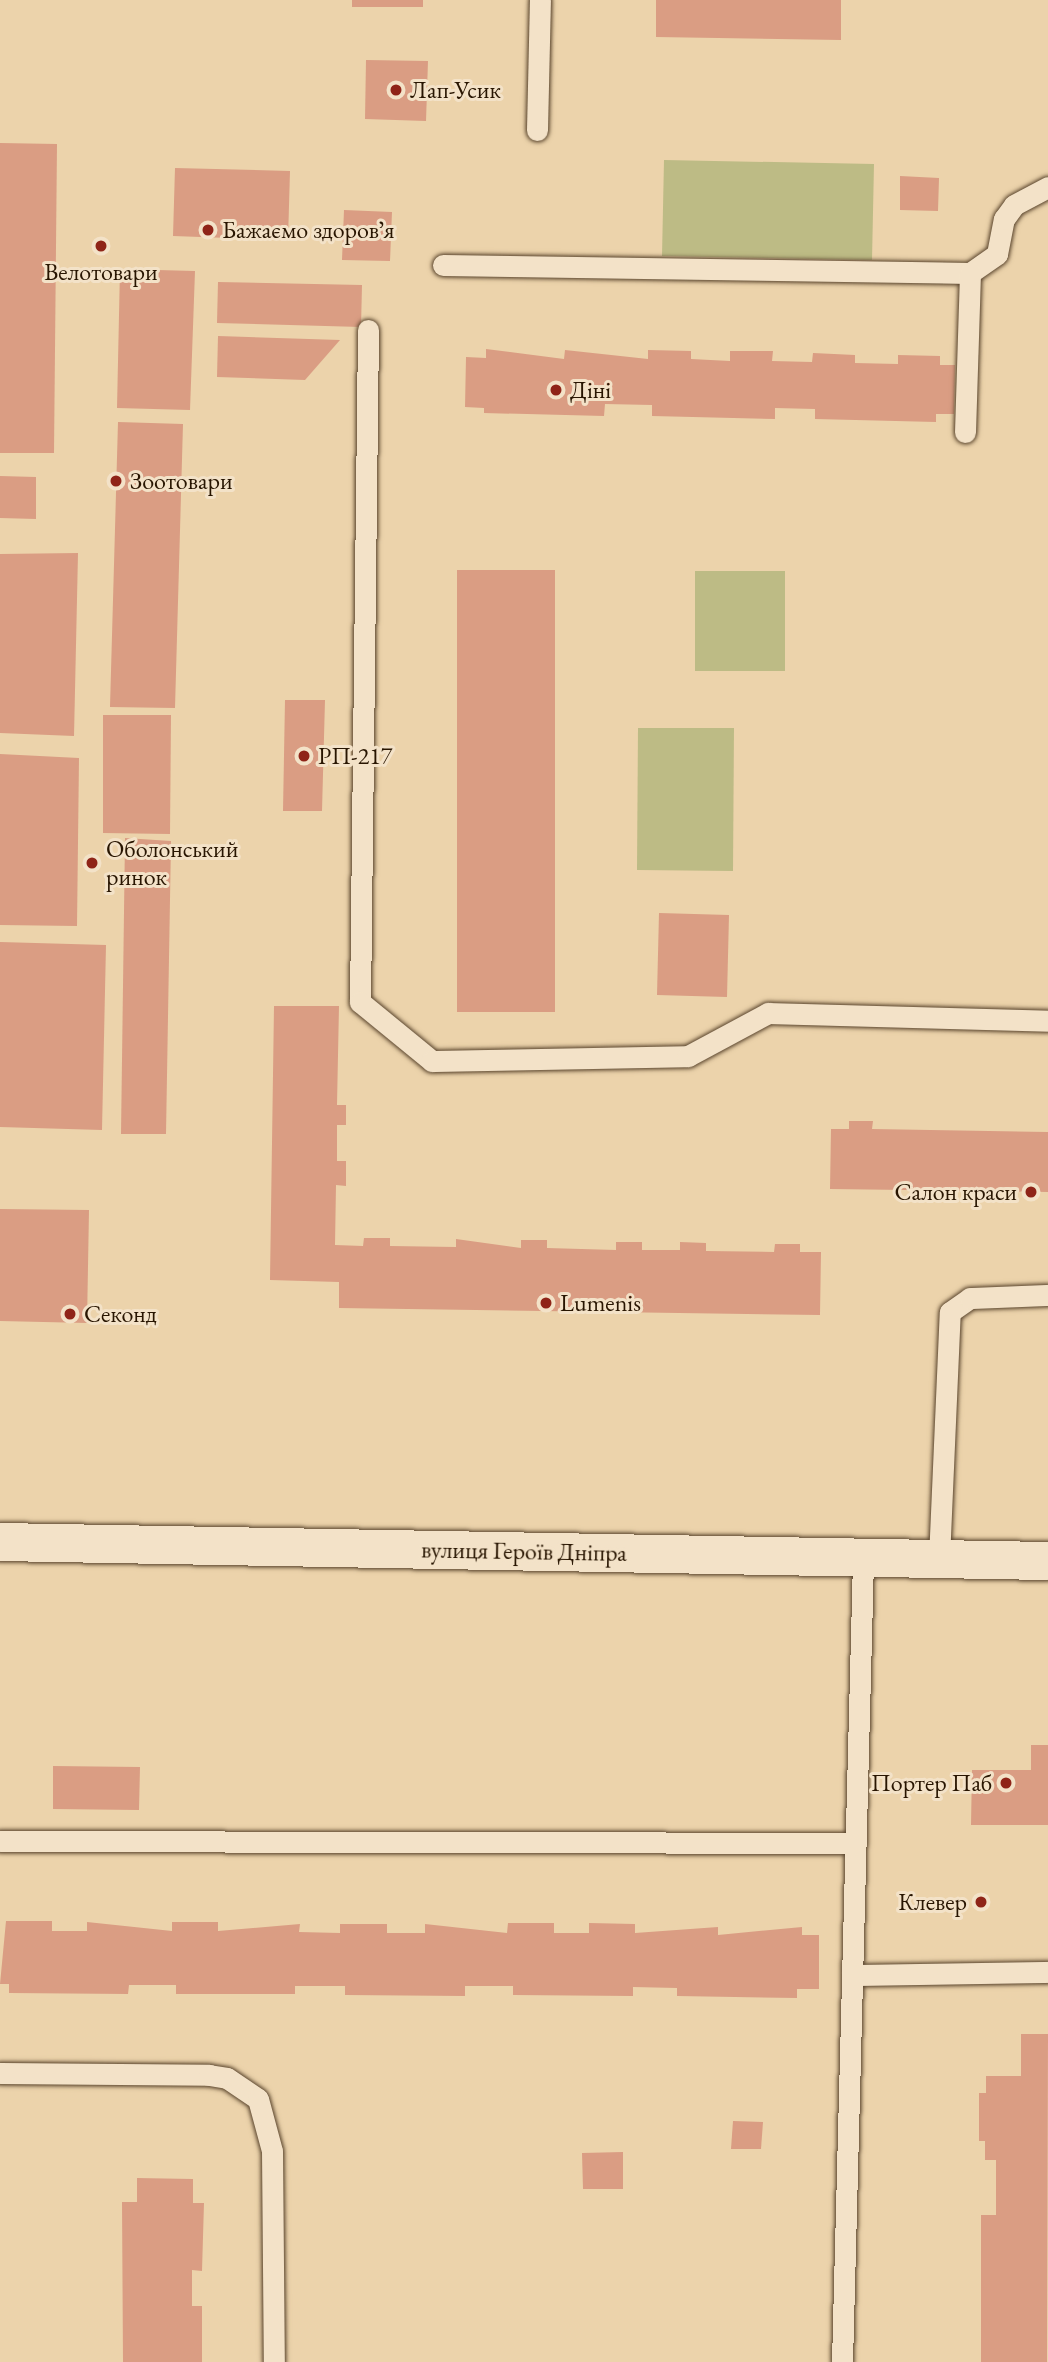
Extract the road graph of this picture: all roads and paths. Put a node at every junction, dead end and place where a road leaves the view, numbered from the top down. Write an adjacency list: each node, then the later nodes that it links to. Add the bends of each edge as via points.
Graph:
1 (540, 0): 2 (lane)
2 (537, 130)
3 (1048, 187): 5 (lane, via 1014,205 1004,219 998,254)
4 (443, 265): 5 (lane)
5 (970, 273): 7 (lane)
6 (368, 330): 8 (lane, via 360,1002 432,1062 688,1056 768,1013)
7 (965, 432)
8 (1048, 1021)
9 (1048, 1295): 12 (lane, via 970,1297 950,1312)
10 (0, 1542): 11 (main road, вулиця Героїв Дніпра)
11 (863, 1558): 12 (main road, вулиця Героїв Дніпра); 15 (lane)
12 (939, 1559): 13 (main road, вулиця Героїв Дніпра)
13 (1048, 1561)
14 (0, 1841): 15 (lane)
15 (855, 1843): 17 (lane)
16 (1048, 1972): 17 (lane)
17 (852, 1975): 20 (lane)
18 (0, 2073): 19 (lane, via 209,2075 227,2078 258,2099 272,2142)
19 (274, 2362)
20 (842, 2362)

